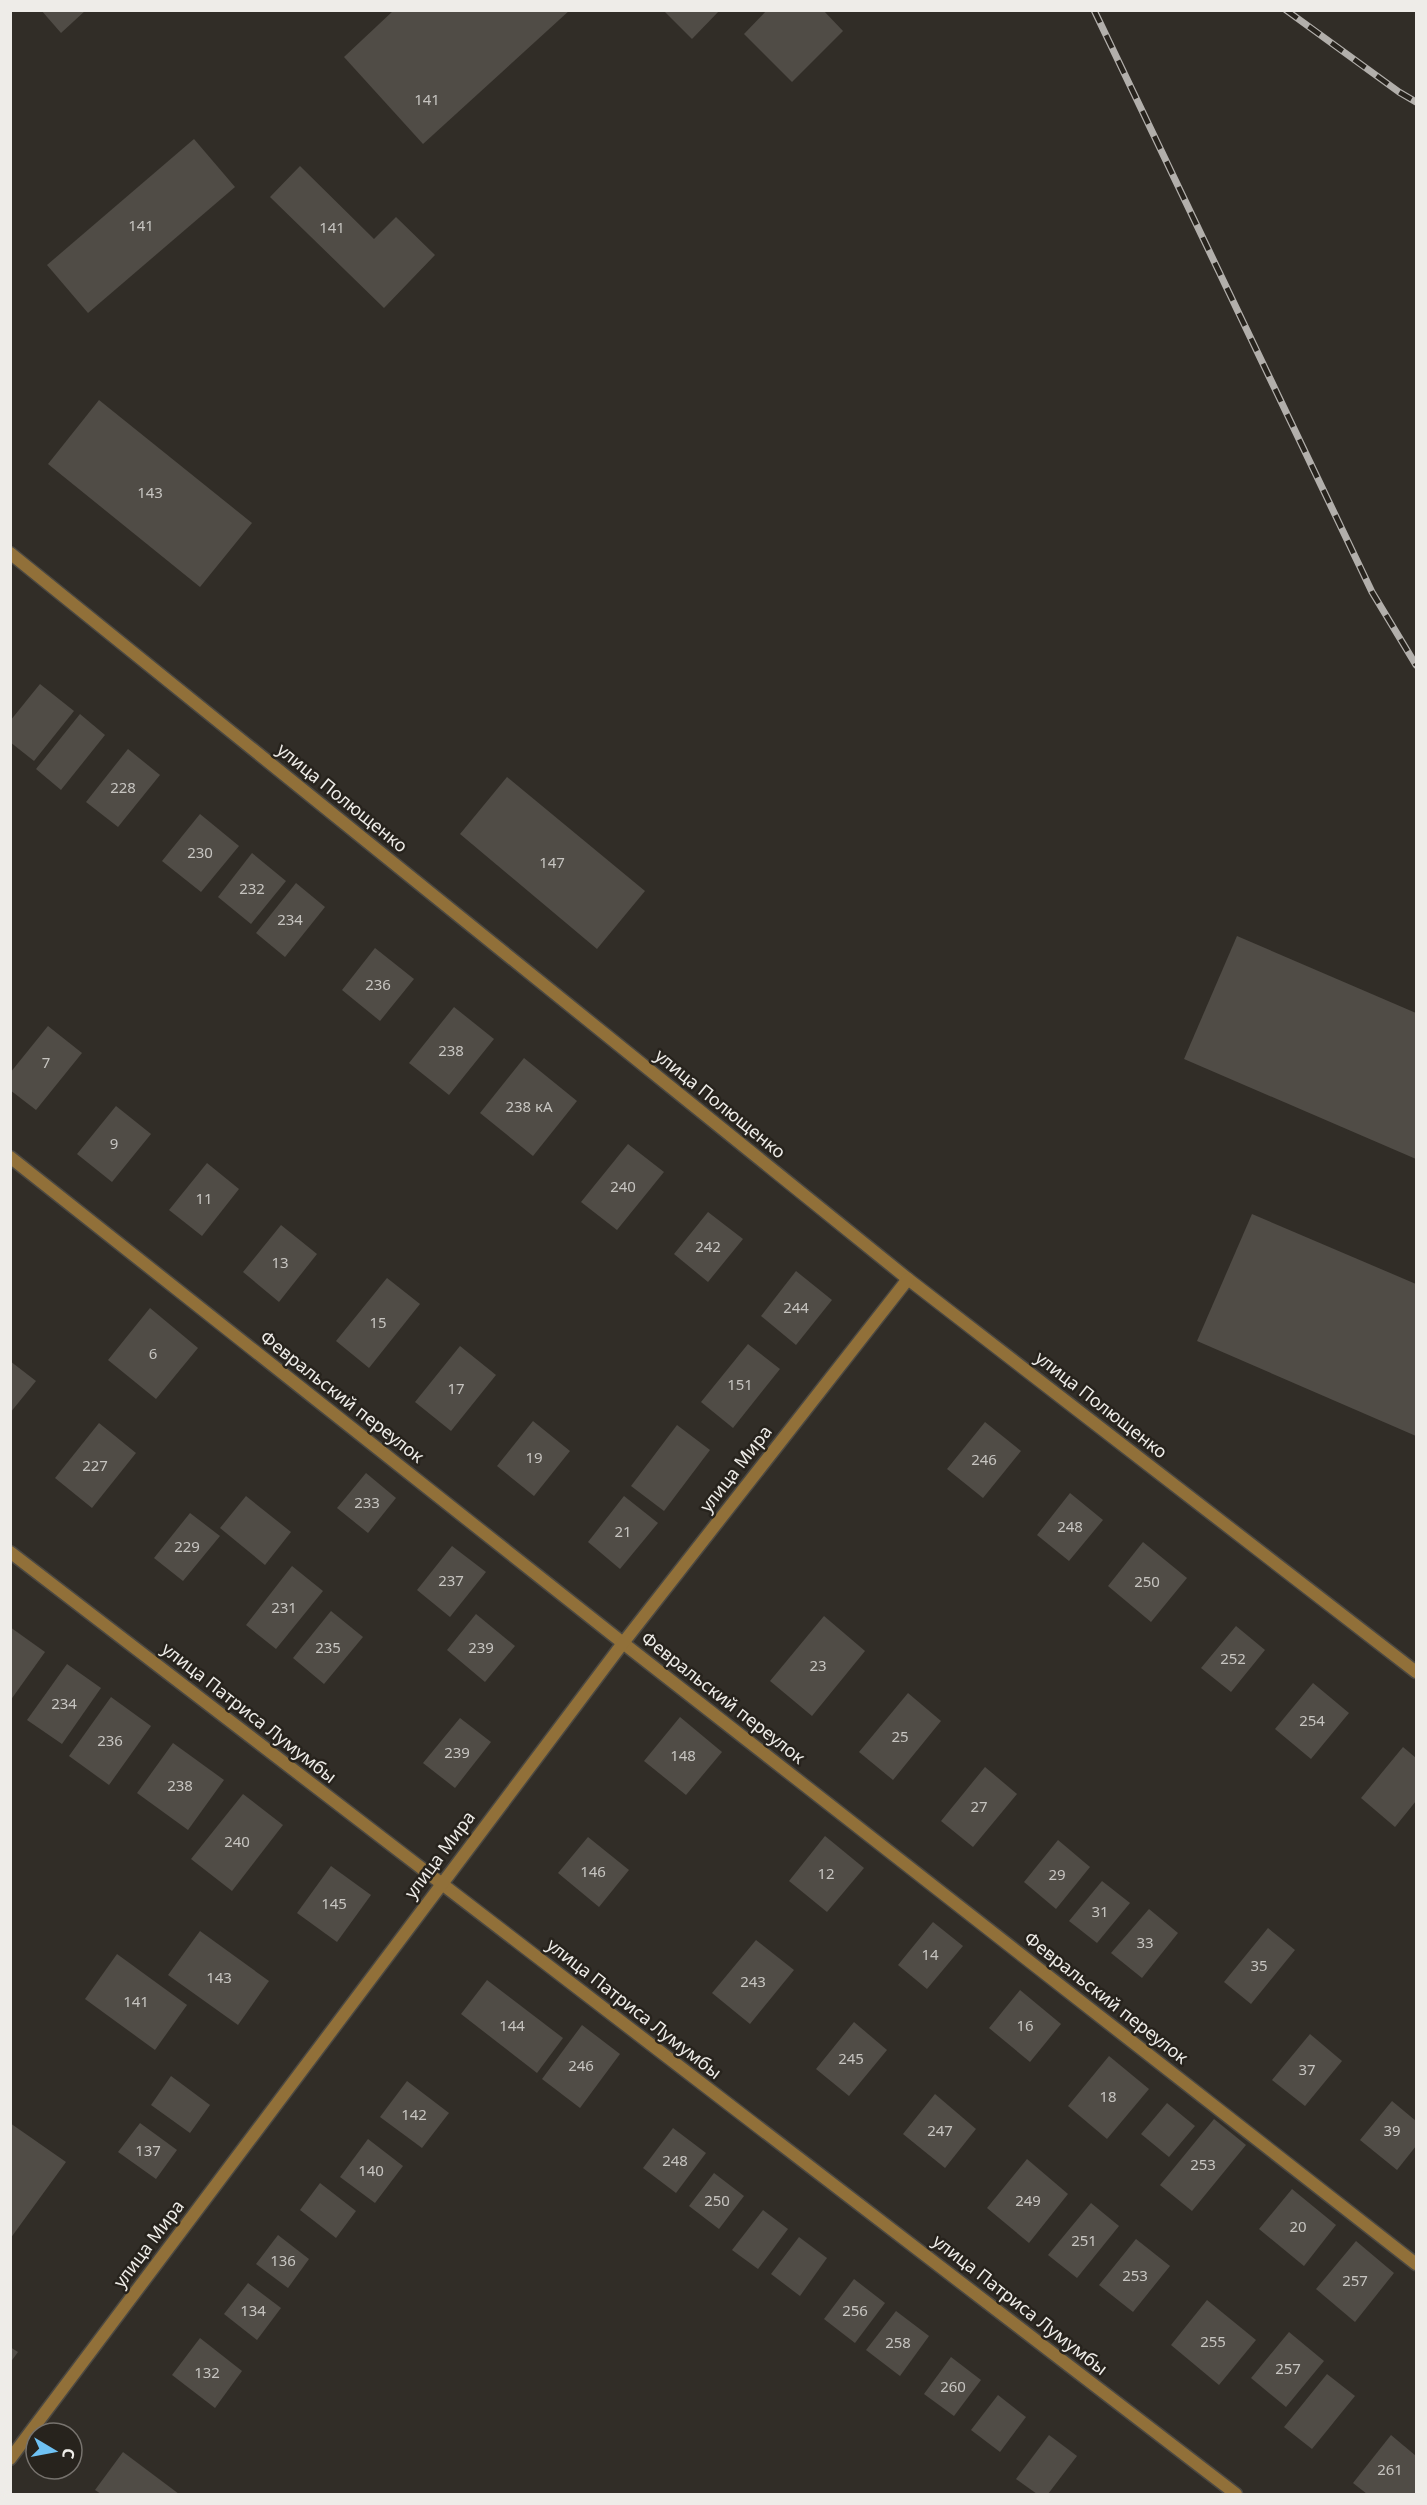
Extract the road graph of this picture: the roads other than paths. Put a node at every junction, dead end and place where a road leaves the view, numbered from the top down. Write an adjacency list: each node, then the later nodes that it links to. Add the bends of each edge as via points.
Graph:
1 (10, 553): 3 (street, улица Полющенко)
2 (10, 1157): 5 (street, Февральский переулок)
3 (908, 1279): 5 (street, улица Мира); 6 (street, улица Полющенко)
4 (10, 1552): 7 (street, улица Патриса Лумумбы)
5 (623, 1643): 7 (street, улица Мира); 8 (street, Февральский переулок)
6 (1416, 1672)
7 (441, 1883): 9 (street, улица Мира); 10 (street, улица Патриса Лумумбы)
8 (1416, 2264)
9 (10, 2459)
10 (1236, 2494)

